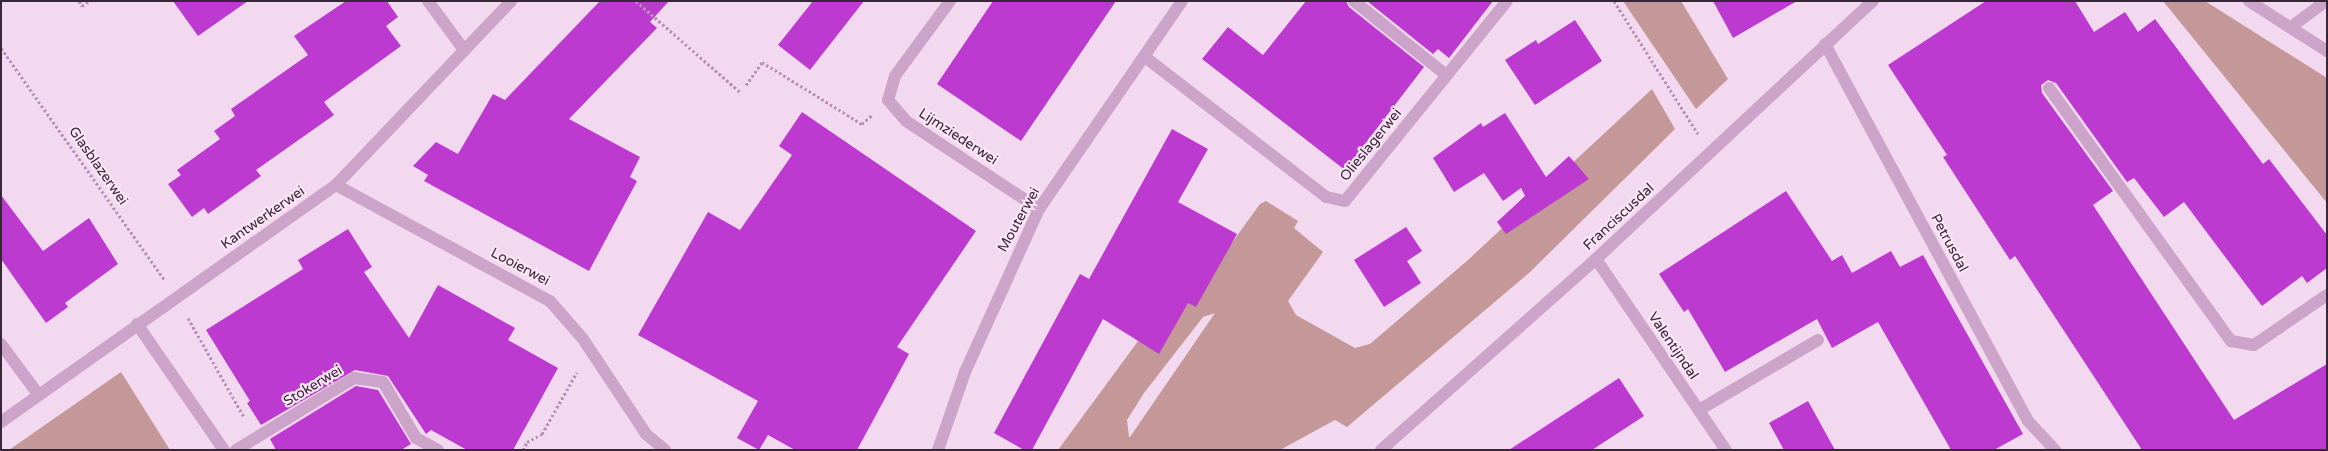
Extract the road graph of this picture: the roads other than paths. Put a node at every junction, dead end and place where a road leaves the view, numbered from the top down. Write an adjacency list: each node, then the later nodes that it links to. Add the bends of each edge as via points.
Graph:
1 (428, 1): 12 (street)
2 (511, 1): 12 (street, Kantwerkerwei)
3 (950, 1): 18 (street, Lijmziederwei, via 895,76 888,100 906,121)
4 (1182, 1): 14 (street, Mouterwei)
5 (1354, 1): 15 (street)
6 (1507, 1): 15 (street)
7 (1873, 1): 11 (street, Franciscusdal)
8 (2249, 1): 10 (street)
9 (2326, 1): 10 (street)
10 (2291, 27): 13 (street)
11 (1825, 44): 19 (street, Franciscusdal); 34 (street, Petrusdal, via 2028,421)
12 (464, 50): 17 (street, Kantwerkerwei)
13 (2327, 51)
14 (1145, 56): 15 (street, Olieslagerwei, via 1326,197 1345,202); 18 (street, Mouterwei)
15 (1446, 75)
16 (2049, 88): 20 (street, via 2231,341 2254,345)
17 (336, 185): 21 (street, Kantwerkerwei); 30 (street, Looierwei, via 550,300 583,339 646,434)
18 (1039, 209): 31 (street, Mouterwei, via 964,372)
19 (1596, 259): 25 (street, Valentijndal); 32 (street, Franciscusdal)
20 (2327, 295)
21 (137, 324): 24 (street, Kantwerkerwei); 27 (street)
22 (1818, 340): 25 (street)
23 (1, 344): 24 (street)
24 (38, 394): 26 (street, Kantwerkerwei)
25 (1699, 410): 33 (street, Valentijndal)
26 (1, 422)
27 (224, 450)
28 (236, 450): 29 (street, Stokerwei, via 354,378 383,382 416,438)
29 (438, 450)
30 (665, 450)
31 (938, 450)
32 (1380, 450)
33 (1726, 450)
34 (2055, 450)

